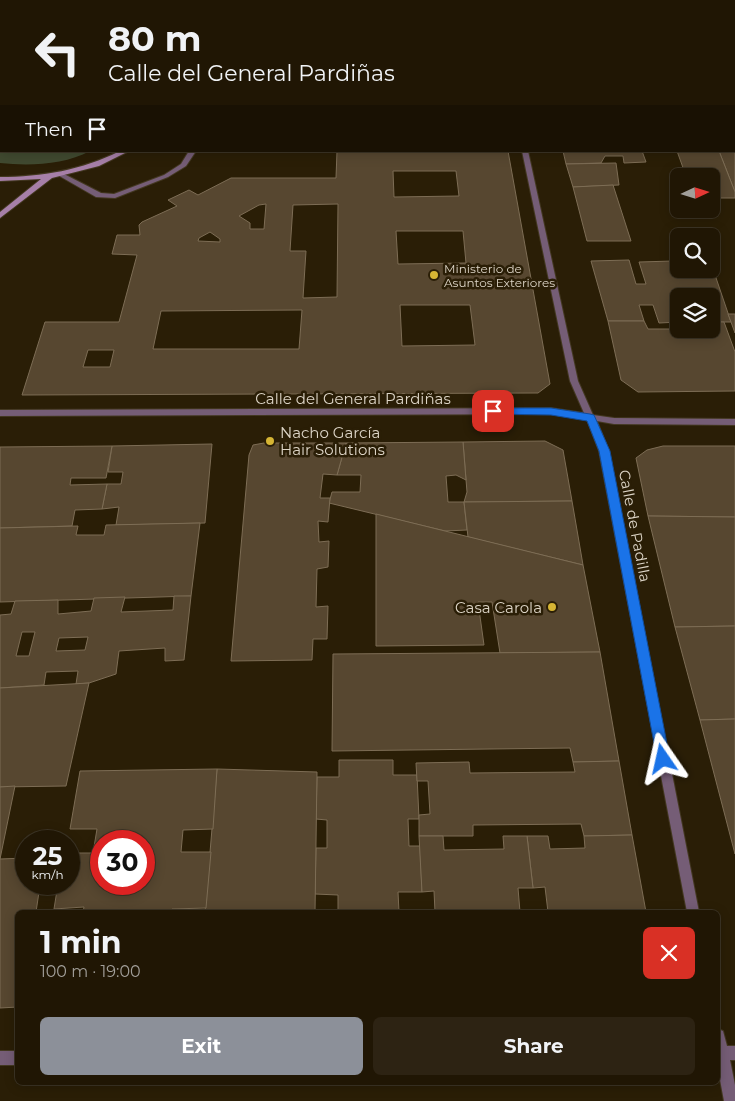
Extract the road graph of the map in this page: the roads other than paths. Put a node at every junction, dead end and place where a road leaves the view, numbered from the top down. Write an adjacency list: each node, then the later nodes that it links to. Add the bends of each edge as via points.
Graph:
1 (124, 152): 4 (street, via 84,169)
2 (192, 152): 4 (street, via 184,165 166,176 115,196 99,195)
3 (525, 152): 9 (street, Calle de Padilla, via 574,381)
4 (60, 174): 5 (street)
5 (51, 176): 6 (street); 7 (street)
6 (0, 179)
7 (0, 216)
8 (0, 412): 9 (street, Calle del General Pardiñas, via 551,411)
9 (590, 418): 10 (street, Calle del General Pardiñas, via 637,422); 11 (street, Calle de Padilla, via 604,451)
10 (735, 422)
11 (693, 910)
12 (720, 1041): 13 (street)
13 (725, 1053): 16 (street)
14 (0, 1058): 15 (street)
15 (15, 1058)
16 (731, 1101)

